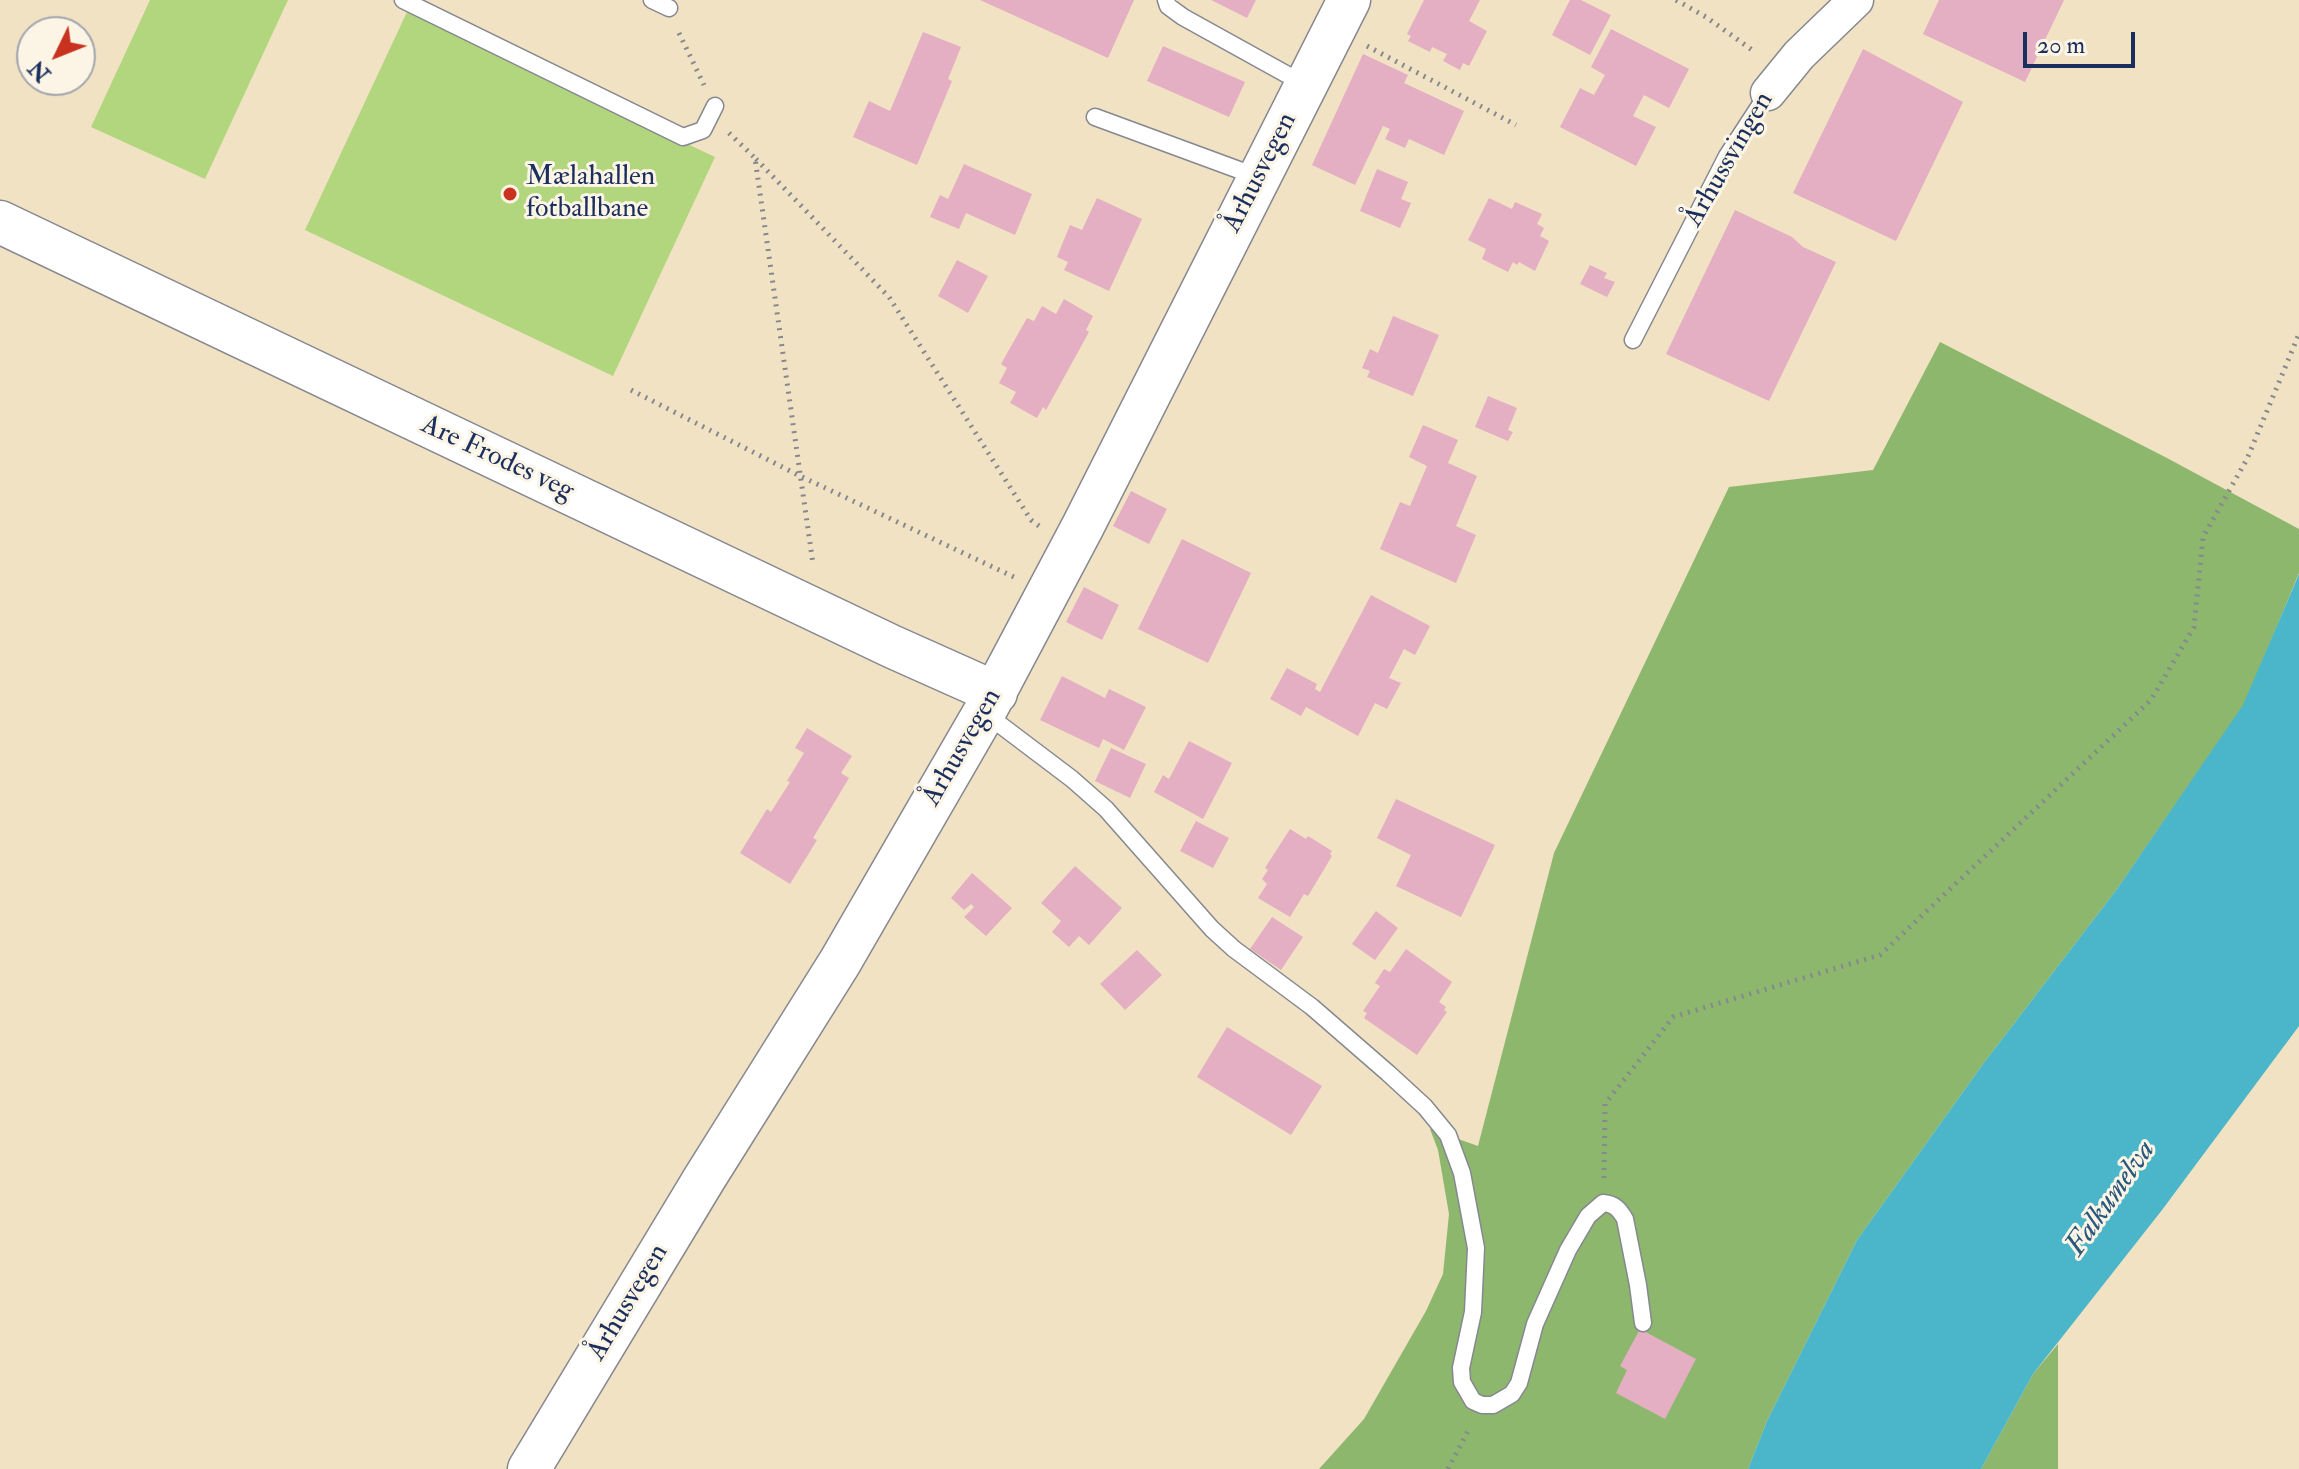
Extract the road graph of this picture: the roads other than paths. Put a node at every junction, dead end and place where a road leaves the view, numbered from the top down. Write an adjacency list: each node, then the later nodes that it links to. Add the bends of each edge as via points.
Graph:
1 (403, 0): 9 (lane, via 683,137 703,130)
2 (652, 0): 5 (lane)
3 (1166, 0): 8 (lane, via 1183,17)
4 (1856, 0): 7 (street, Århussvingen)
5 (669, 8)
6 (1342, 14): 8 (street, Århusvegen)
7 (1776, 83): 13 (lane, Århussvingen, via 1727,156)
8 (1306, 85): 11 (street, Århusvegen)
9 (715, 106)
10 (1095, 117): 11 (lane)
11 (1259, 177): 14 (street, Århusvegen)
12 (0, 222): 14 (street, Are Frodes veg, via 820,612)
13 (1633, 340)
14 (990, 703): 15 (lane, via 1106,809 1212,929 1388,1073 1448,1135 1462,1173 1476,1248 1473,1312 1461,1368 1466,1394 1482,1405 1493,1405 1512,1394 1568,1250 1588,1216 1603,1203 1620,1209 1625,1219); 16 (street, Århusvegen, via 840,962)
15 (1643, 1323)
16 (529, 1469)

